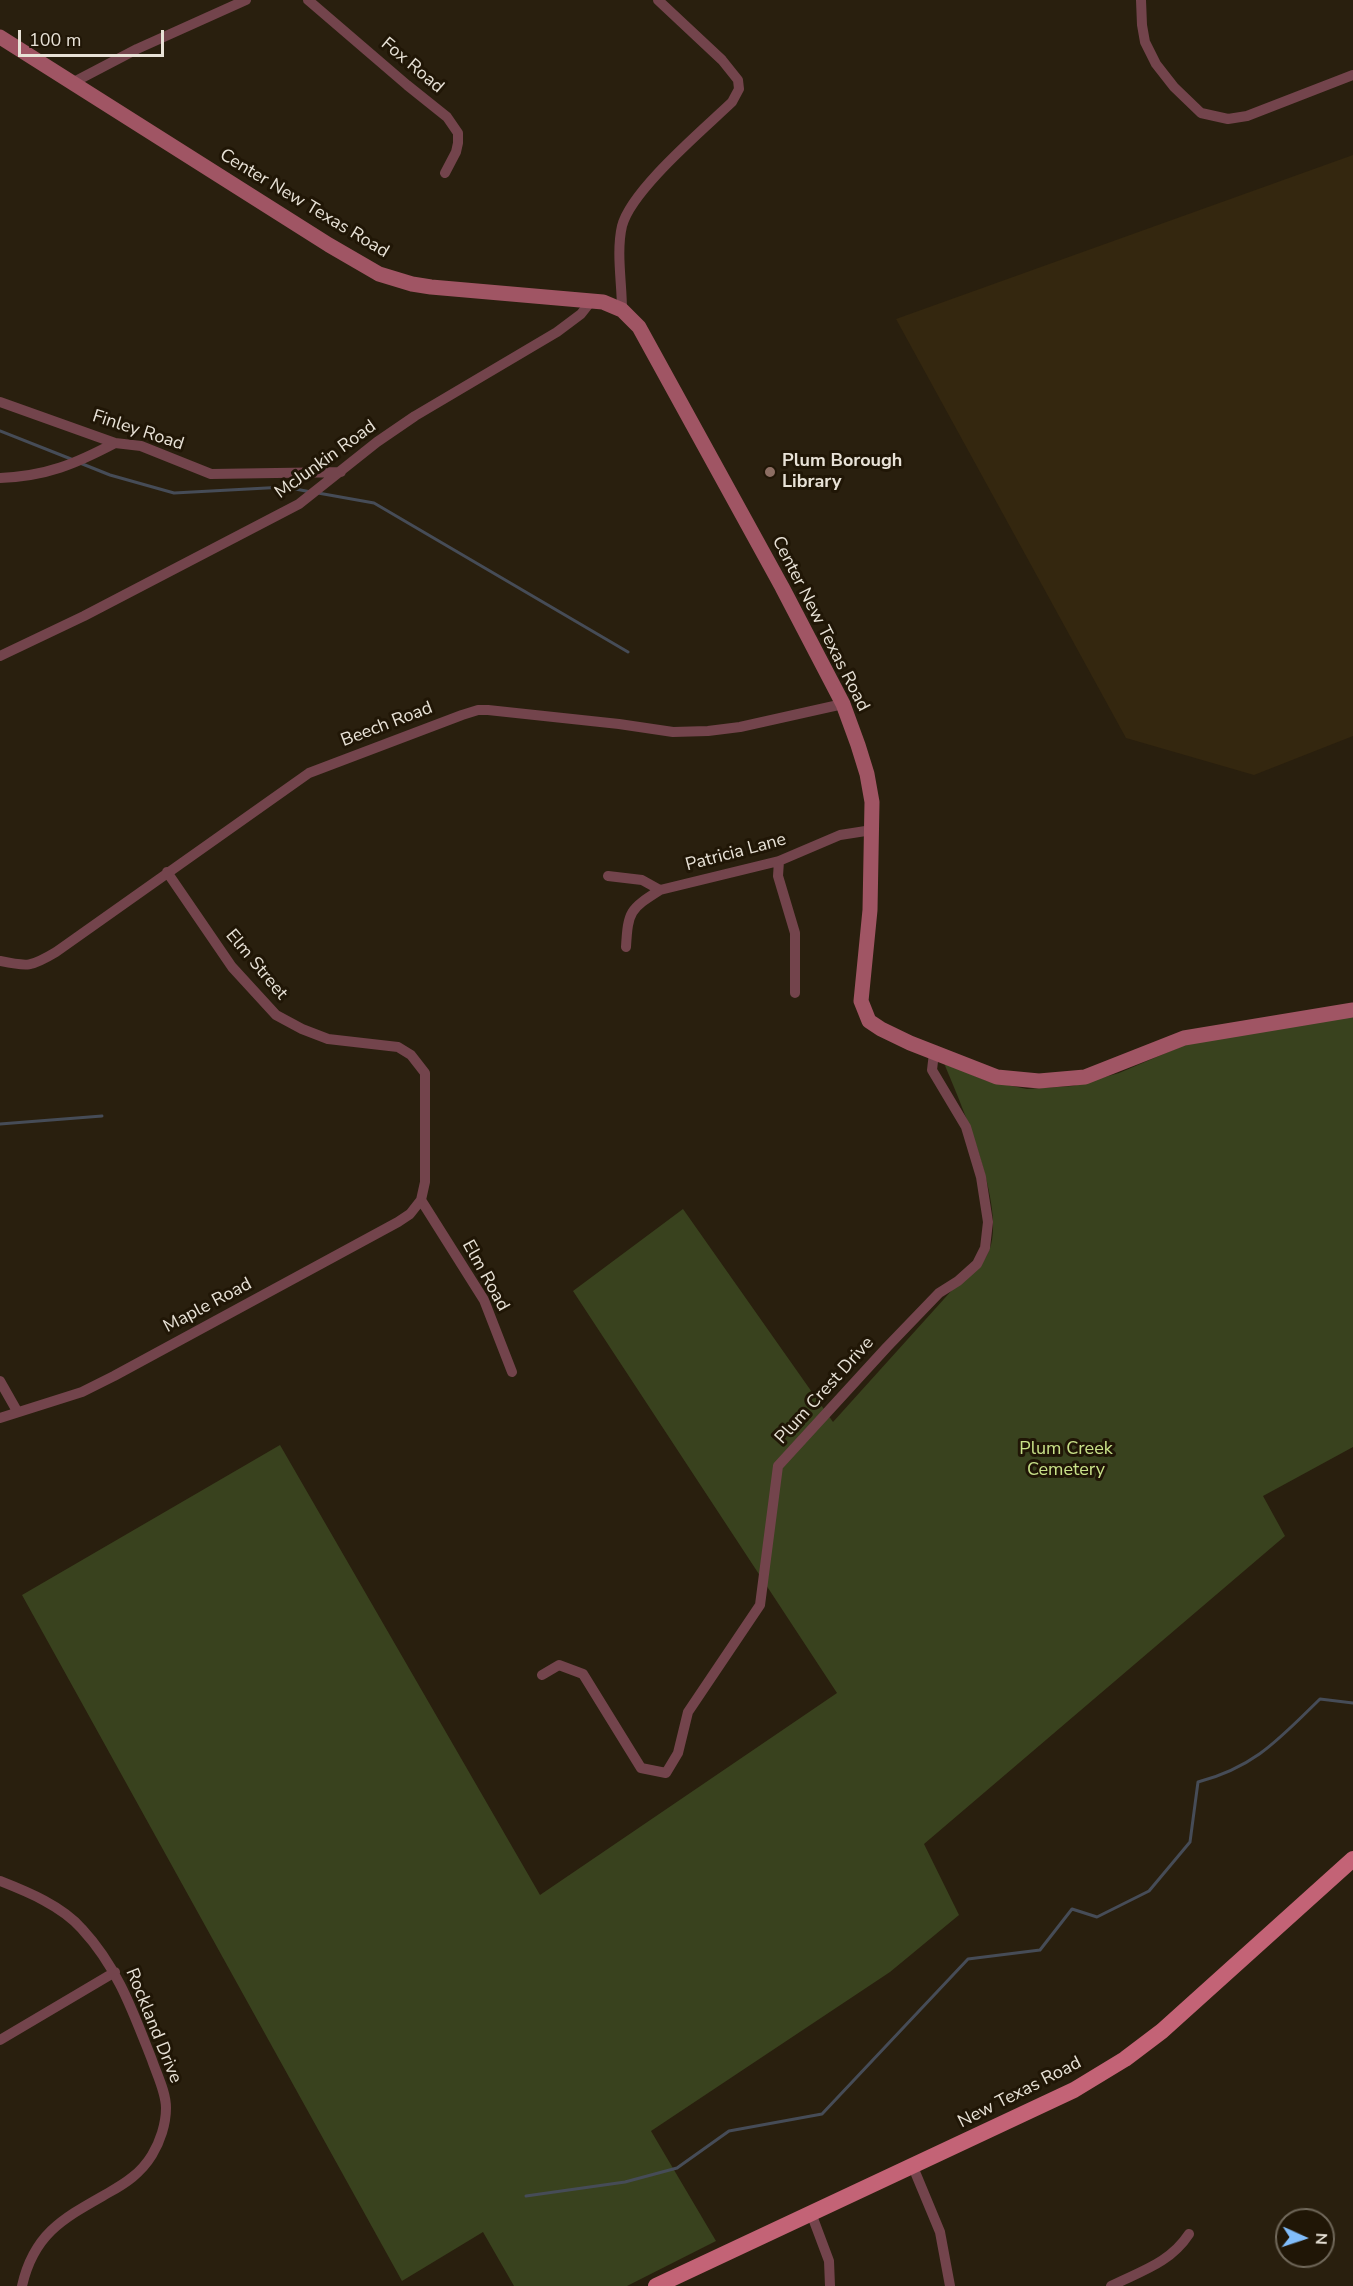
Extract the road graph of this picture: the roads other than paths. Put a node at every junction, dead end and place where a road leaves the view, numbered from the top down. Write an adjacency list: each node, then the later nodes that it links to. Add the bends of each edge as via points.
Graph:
1 (246, 0): 7 (street)
2 (308, 0): 8 (street, Fox Road, via 447,117 459,134 456,152)
3 (658, 0): 10 (street, via 722,60 738,80 740,89 732,102 632,203 619,241)
4 (1141, 0): 6 (street, via 1145,42 1156,64 1202,113 1228,118 1247,116)
5 (0, 37): 7 (street, Center New Texas Road)
6 (1353, 75)
7 (72, 83): 9 (street, Center New Texas Road, via 379,274 431,287)
8 (445, 173)
9 (592, 300): 10 (street, Center New Texas Road); 13 (street, McJunkin Road, via 557,332 415,416)
10 (622, 310): 16 (street, Center New Texas Road, via 639,327 664,371)
11 (0, 402): 12 (street, Finley Road)
12 (115, 443): 13 (street, Finley Road, via 141,446 211,474); 14 (street, via 50,472)
13 (340, 472): 15 (street, McJunkin Road, via 299,504)
14 (0, 478)
15 (0, 656)
16 (843, 704): 17 (street, Center New Texas Road, via 867,774); 19 (street, Beech Road, via 740,727 674,732 478,710 309,773)
17 (872, 830): 18 (street, Patricia Lane, via 840,835); 26 (street, Center New Texas Road, via 870,910 861,1001 869,1021)
18 (779, 861): 21 (street, Patricia Lane); 24 (street, via 778,876 795,933)
19 (167, 872): 23 (street, Beech Road, via 36,964); 27 (street, Elm Street, via 232,967 276,1015 328,1039 398,1047 411,1055 425,1073 425,1182)
20 (608, 876): 21 (street, via 642,880)
21 (660, 890): 22 (street, via 633,910)
22 (626, 947)
23 (0, 962)
24 (795, 993)
25 (1353, 1010): 26 (street, Center New Texas Road, via 1184,1038 1085,1077 1039,1081 997,1077)
26 (934, 1053): 32 (street, Plum Crest Drive, via 932,1070 966,1127 981,1177 988,1222 986,1248 977,1264 939,1293 778,1466 760,1605 688,1712 678,1753 666,1773 641,1768 583,1674 559,1665)
27 (421, 1200): 28 (street, Elm Road, via 484,1300); 30 (street, Maple Road, via 398,1222 114,1376 82,1392)
28 (512, 1372)
29 (0, 1381): 30 (street)
30 (17, 1411): 31 (street, Maple Road)
31 (0, 1418)
32 (542, 1675)
33 (1353, 1859): 37 (main road, New Texas Road, via 1162,2031 1125,2059 1074,2090)
34 (0, 1881): 35 (street, Rockland Drive, via 56,1908 81,1927)
35 (115, 1972): 36 (street); 40 (street, Rockland Drive, via 162,2089 166,2105 162,2132 142,2170 58,2223 43,2238)
36 (0, 2040)
37 (913, 2167): 38 (main road, New Texas Road); 43 (street, via 940,2232)
38 (811, 2213): 41 (main road, New Texas Road); 42 (street, via 829,2261)
39 (1189, 2234): 44 (street, via 1168,2258)
40 (22, 2286)
41 (656, 2286)
42 (830, 2286)
43 (950, 2286)
44 (1111, 2286)

